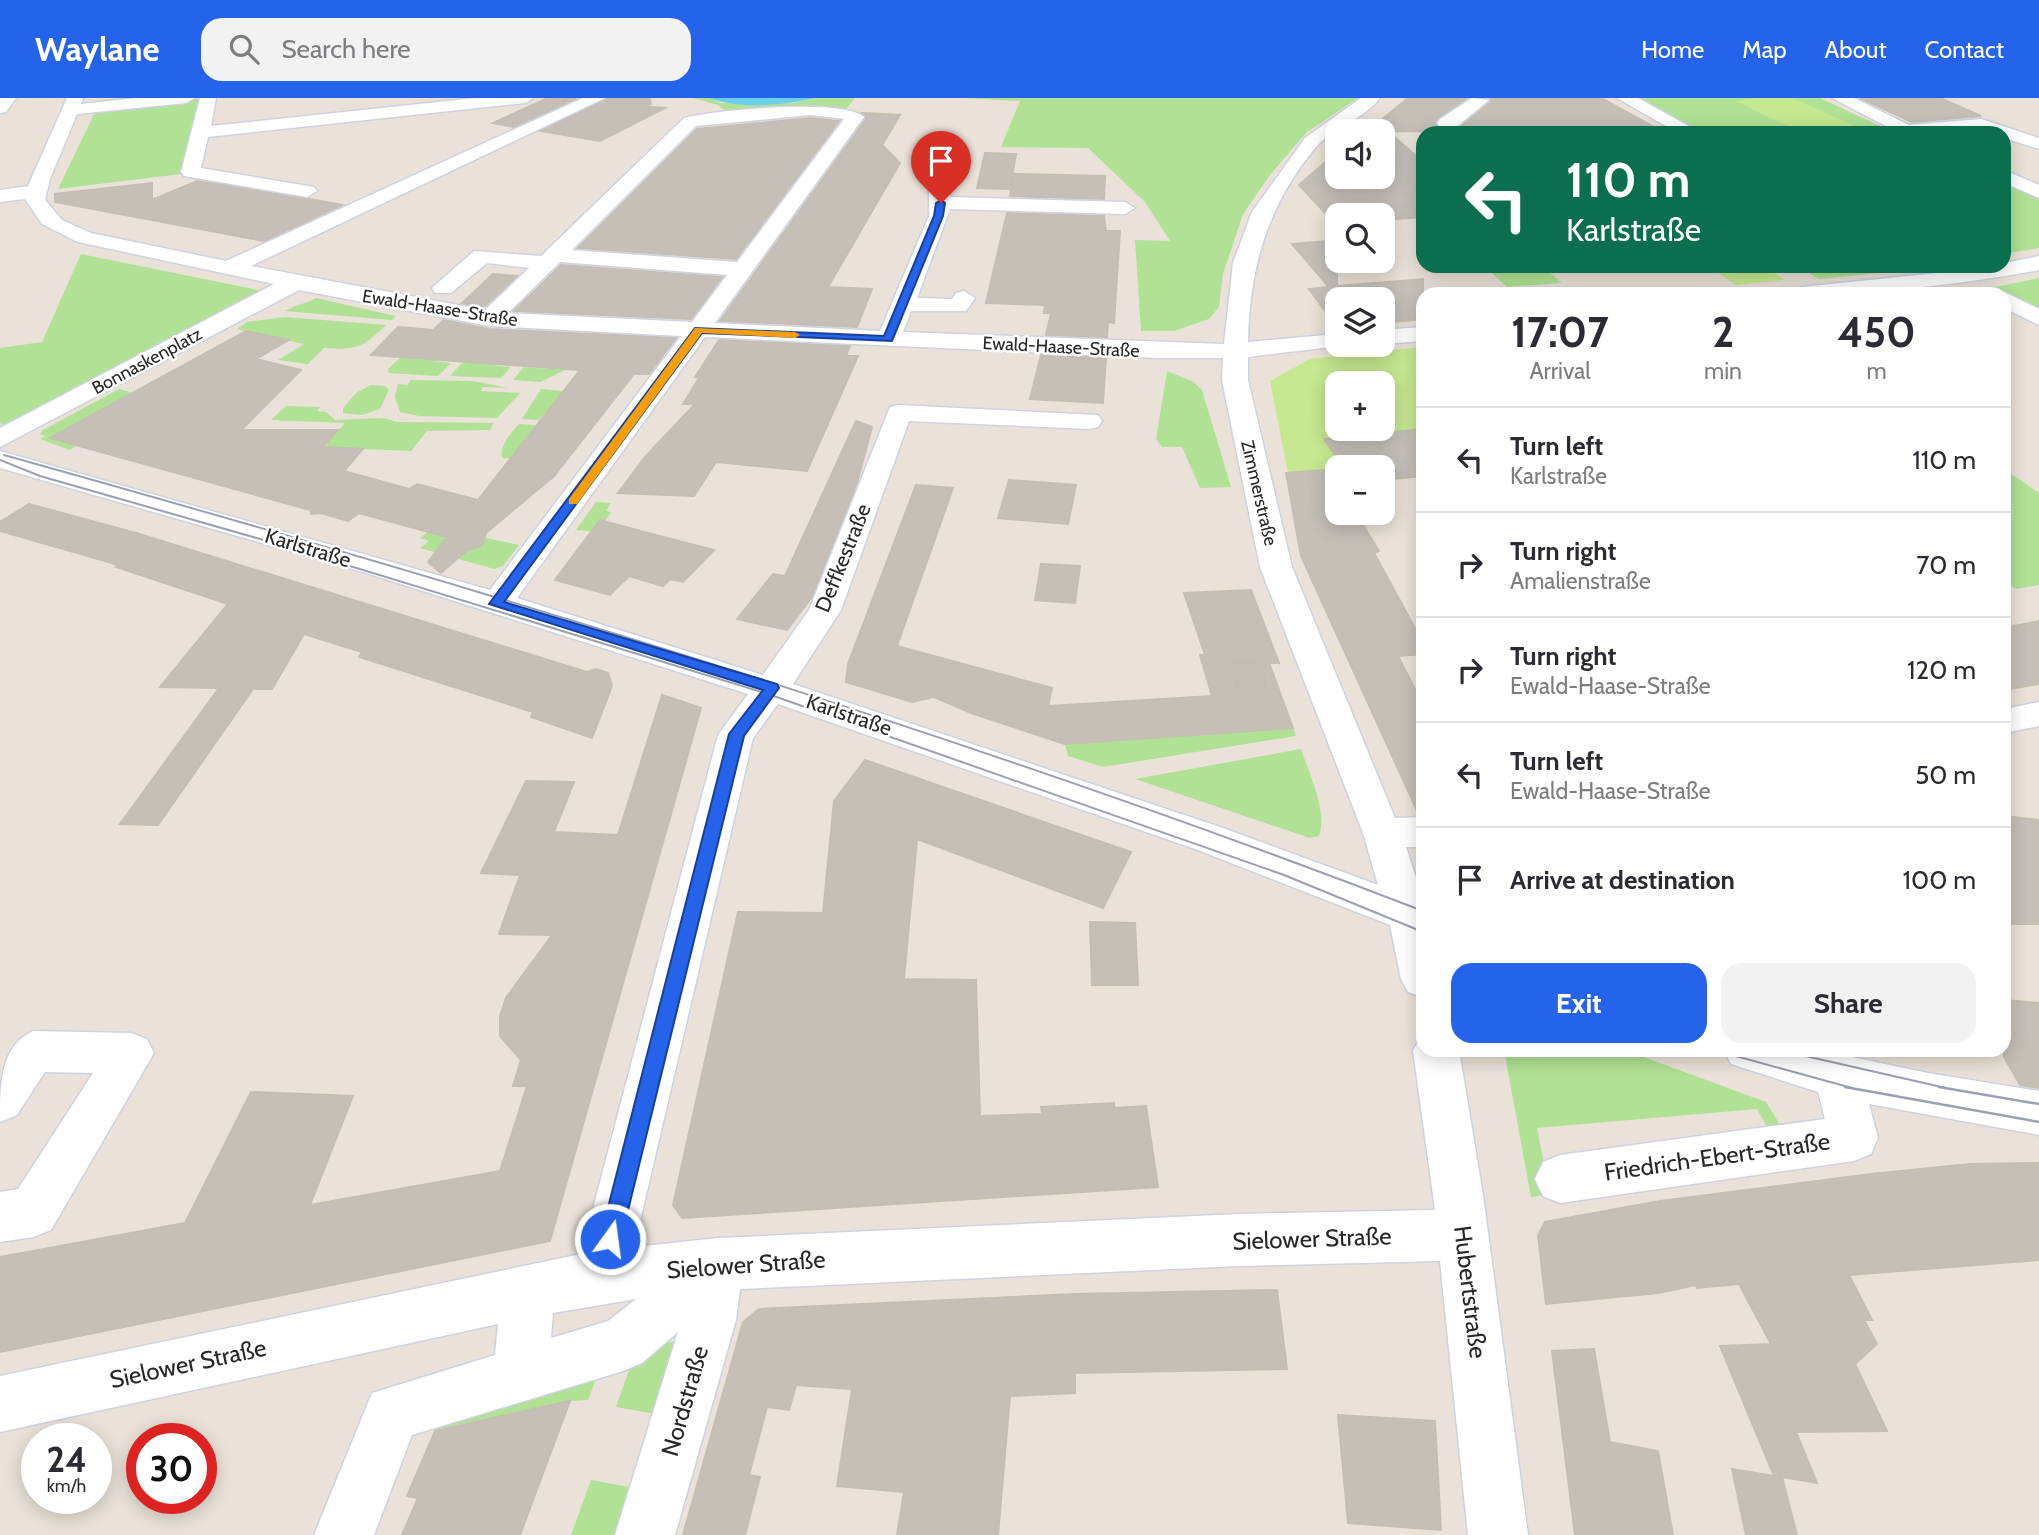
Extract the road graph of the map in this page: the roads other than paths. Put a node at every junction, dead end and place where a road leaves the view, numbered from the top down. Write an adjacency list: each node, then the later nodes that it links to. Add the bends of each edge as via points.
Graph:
1 (8, 98): 12 (street)
2 (186, 98): 11 (street)
3 (208, 98): 18 (street)
4 (525, 98): 18 (street)
5 (597, 98): 32 (street)
6 (1372, 98): 51 (street, Zimmerstraße, via 1311,142 1262,212 1244,264)
7 (1625, 98): 14 (street)
8 (1840, 98): 15 (street)
9 (1481, 99): 10 (street); 13 (street)
10 (1500, 101)
11 (72, 104): 23 (street)
12 (0, 108)
13 (1448, 125)
14 (1679, 126)
15 (1898, 126)
16 (1964, 126): 17 (street)
17 (1987, 126)
18 (200, 132): 24 (street, via 191,172)
19 (2011, 134): 20 (street)
20 (2039, 144)
21 (946, 146): 27 (street, via 936,165)
22 (2011, 179): 25 (street)
23 (38, 185): 26 (street); 32 (street, Ewald-Haase-Straße, via 35,200 44,218 64,230)
24 (307, 191)
25 (2039, 192)
26 (0, 196)
27 (941, 203): 28 (street); 43 (street)
28 (1125, 208)
29 (552, 259): 33 (street); 33 (street, via 690,122 810,110 855,117); 40 (street, via 482,256); 45 (street)
30 (2039, 263): 31 (street)
31 (2011, 268)
32 (227, 269): 37 (street, Ewald-Haase-Straße)
33 (740, 269): 46 (street)
34 (1955, 273): 36 (street)
35 (1985, 273): 36 (street)
36 (1963, 277): 38 (street); 39 (street)
37 (294, 283): 45 (street, Ewald-Haase-Straße); 53 (street, Bonnaskenplatz)
38 (1868, 287)
39 (1981, 287)
40 (443, 288)
41 (964, 298): 43 (street, via 958,306)
42 (2011, 303): 44 (street)
43 (901, 304): 49 (street)
44 (2039, 318)
45 (489, 319): 46 (street, Ewald-Haase-Straße)
46 (699, 330): 49 (street, Ewald-Haase-Straße); 55 (street)
47 (1416, 335): 48 (street)
48 (1395, 336)
49 (888, 339): 51 (street, Ewald-Haase-Straße)
50 (1325, 342): 51 (street, Ewald-Haase-Straße)
51 (1234, 351): 60 (street, Zimmerstraße, via 1237,394 1276,567)
52 (1088, 421): 56 (street, Deffkestraße, via 899,413 825,610)
53 (0, 439)
54 (0, 459): 55 (street, Karlstraße)
55 (496, 604): 56 (street, Karlstraße)
56 (772, 688): 61 (street, Karlstraße); 71 (street, Deffkestraße, via 736,734)
57 (2039, 714): 58 (street)
58 (2011, 720)
59 (1416, 832): 60 (street)
60 (1382, 833): 61 (street, Zimmerstraße)
61 (1415, 918)
62 (1437, 1057): 69 (street, Hubertstraße)
63 (1771, 1057): 64 (street)
64 (1838, 1077): 66 (street); 67 (street, Friedrich-Ebert-Straße, via 1854,1138)
65 (0, 1100): 68 (street, via 33,1051 131,1053 33,1212)
66 (2039, 1113)
67 (1560, 1179)
68 (0, 1217)
69 (1463, 1235): 70 (street, Sielower Straße, via 1239,1240); 77 (street, Hubertstraße)
70 (718, 1264): 71 (street, Sielower Straße); 73 (street, via 623,1344); 76 (street, Nordstraße, via 709,1320)
71 (601, 1276): 72 (street, Sielower Straße)
72 (528, 1292): 73 (street); 74 (street, Sielower Straße)
73 (520, 1375): 75 (street, via 392,1413)
74 (0, 1404)
75 (344, 1535)
76 (645, 1535)
77 (1498, 1535)

